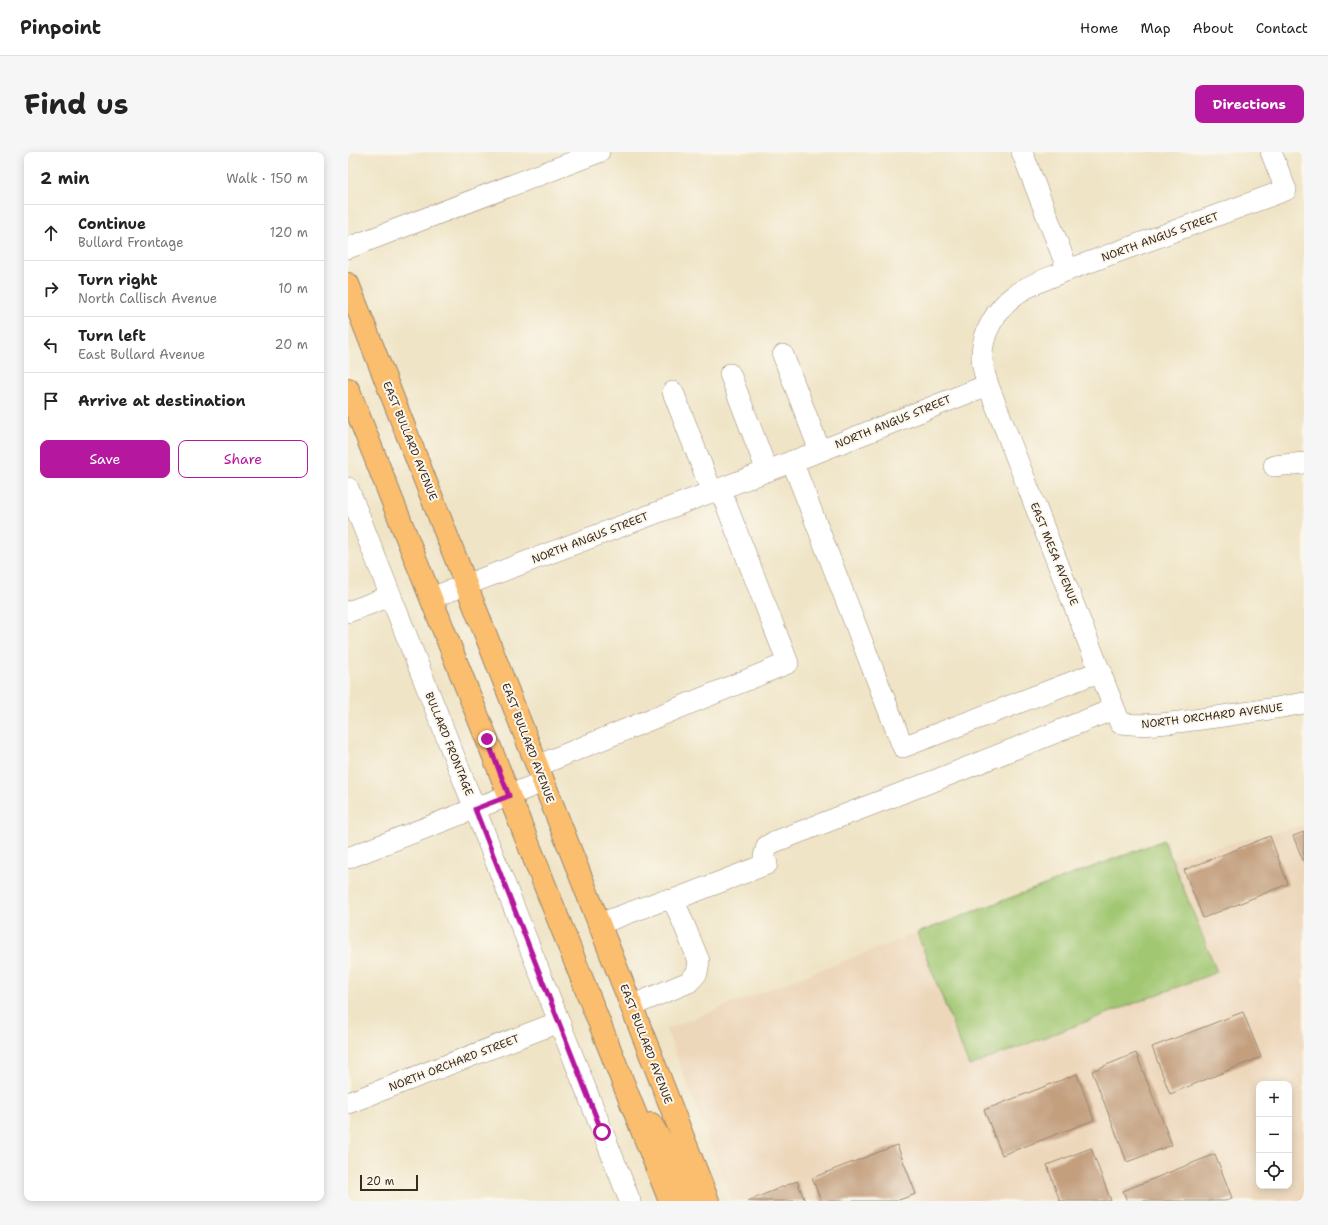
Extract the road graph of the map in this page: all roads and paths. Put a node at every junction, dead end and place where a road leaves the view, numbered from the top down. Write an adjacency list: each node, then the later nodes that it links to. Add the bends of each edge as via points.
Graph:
1 (599, 152): 4 (street)
2 (1022, 152): 5 (street)
3 (1271, 152): 5 (street, NORTH ANGUS STREET, via 1286,190)
4 (348, 248)
5 (1068, 270): 9 (street, NORTH ANGUS STREET, via 1016,294 1003,306 991,323 984,339 982,356)
6 (348, 284): 19 (main road, EAST BULLARD AVENUE)
7 (783, 355): 12 (street)
8 (730, 374): 16 (street)
9 (988, 385): 12 (street, NORTH ANGUS STREET); 23 (street, EAST MESA AVENUE)
10 (348, 388): 21 (main road)
11 (673, 392): 18 (street)
12 (820, 451): 13 (street, NORTH ANGUS STREET)
13 (792, 461): 16 (street, NORTH ANGUS STREET); 23 (street, via 903,748)
14 (1304, 463): 15 (street)
15 (1274, 466)
16 (767, 471): 18 (street, NORTH ANGUS STREET)
17 (348, 488): 20 (street, BULLARD FRONTAGE)
18 (716, 491): 19 (street, NORTH ANGUS STREET); 26 (street, via 788,663)
19 (466, 585): 21 (street, NORTH ANGUS STREET); 26 (main road, EAST BULLARD AVENUE)
20 (391, 596): 22 (street); 28 (street, BULLARD FRONTAGE)
21 (431, 598): 27 (main road)
22 (348, 612)
23 (1101, 671): 25 (street, EAST MESA AVENUE)
24 (1304, 703): 25 (street, NORTH ORCHARD AVENUE, via 1253,713 1135,725)
25 (1117, 716): 30 (street, via 936,780 774,842 767,846 764,856 767,864)
26 (540, 774): 27 (street); 31 (main road, EAST BULLARD AVENUE)
27 (509, 796): 28 (street); 34 (main road)
28 (475, 809): 29 (street); 33 (street, BULLARD FRONTAGE)
29 (348, 858)
30 (673, 900): 31 (street); 32 (street, via 699,961 697,973 689,982)
31 (599, 924): 32 (main road, EAST BULLARD AVENUE)
32 (631, 1006): 39 (main road, EAST BULLARD AVENUE)
33 (559, 1022): 35 (street, NORTH ORCHARD STREET); 36 (street, BULLARD FRONTAGE)
34 (621, 1075): 37 (main road); 38 (main road, via 670,1155)
35 (348, 1103)
36 (630, 1201)
37 (670, 1201)
38 (688, 1201)
39 (708, 1201)

